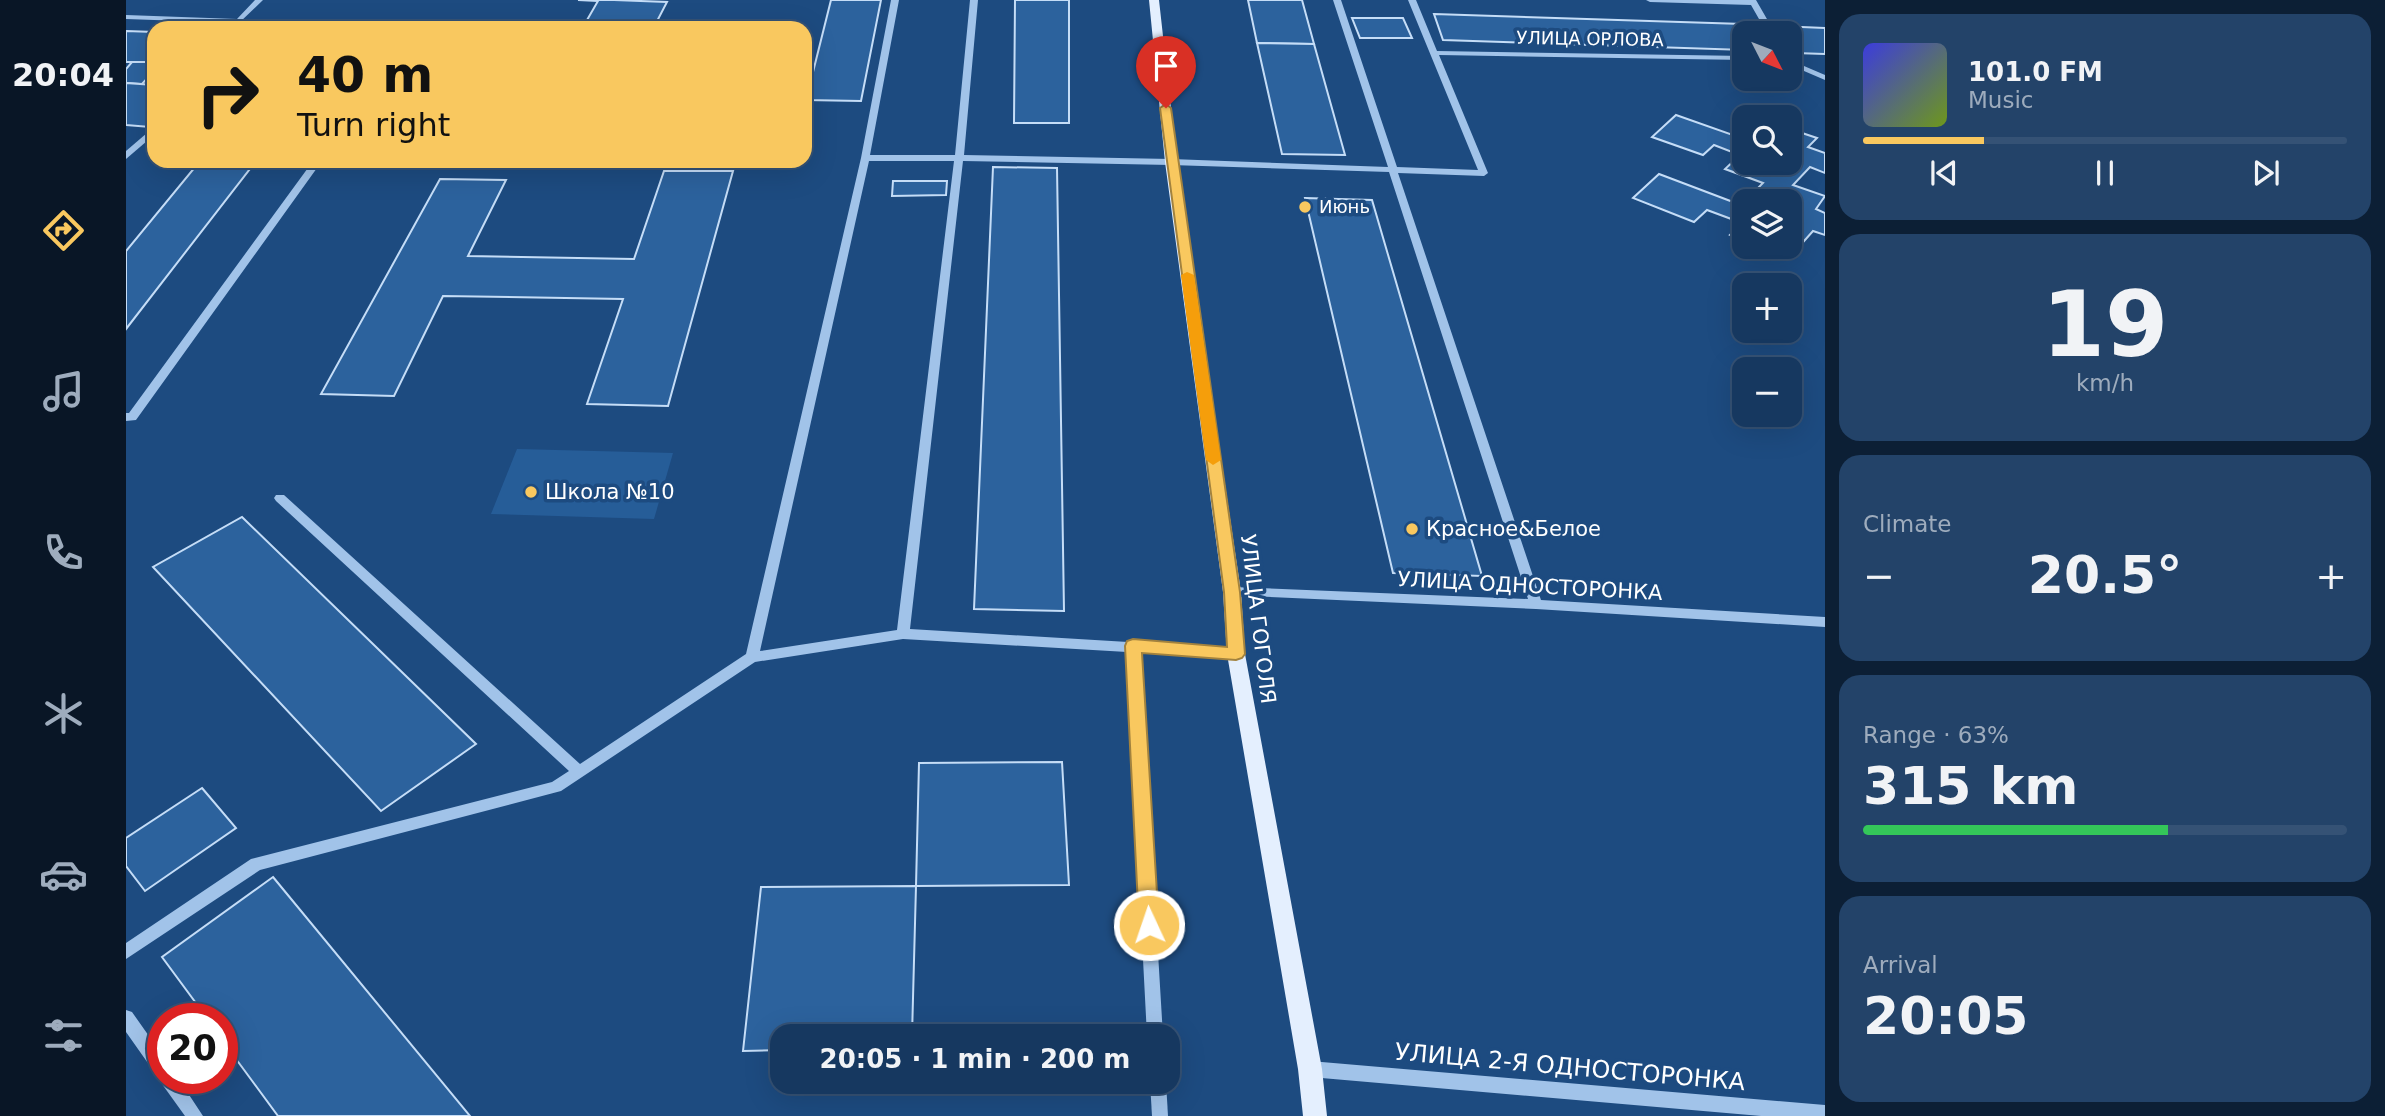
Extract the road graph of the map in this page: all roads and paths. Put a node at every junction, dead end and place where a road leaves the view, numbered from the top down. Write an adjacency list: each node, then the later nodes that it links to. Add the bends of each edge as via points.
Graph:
1 (259, 0): 9 (street, via 239,21)
2 (895, 0): 17 (street)
3 (974, 0): 18 (street)
4 (1154, 0): 19 (main road, УЛИЦА ГОГОЛЯ)
5 (1337, 0): 21 (street)
6 (1412, 0): 11 (street)
7 (1650, 0): 8 (street)
8 (1753, 1): 10 (street)
9 (126, 17)
10 (1764, 21)
11 (1435, 53): 12 (street, УЛИЦА ОРЛОВА); 21 (street, via 1484,173)
12 (1732, 58)
13 (1802, 67): 14 (lane)
14 (1825, 78)
15 (147, 136): 16 (street)
16 (126, 156)
17 (865, 158): 18 (street); 30 (street)
18 (959, 158): 19 (street); 27 (street)
19 (1171, 162): 21 (street); 24 (main road, УЛИЦА ГОГОЛЯ)
20 (313, 168): 22 (street, via 132,417)
21 (1392, 171): 25 (street)
22 (126, 417)
23 (280, 498): 31 (street)
24 (1232, 592): 25 (street, УЛИЦА ОДНОСТОРОНКА); 29 (main road, УЛИЦА ГОГОЛЯ)
25 (1536, 604): 26 (street, УЛИЦА ОДНОСТОРОНКА)
26 (1825, 622)
27 (902, 634): 28 (street); 30 (street)
28 (1133, 646): 29 (street); 34 (street)
29 (1236, 654): 36 (main road, УЛИЦА ГОГОЛЯ)
30 (752, 657): 31 (street)
31 (579, 772): 32 (street, via 555,787 256,864)
32 (126, 952)
33 (126, 1018): 35 (street)
34 (1154, 1024)
35 (147, 1048)
36 (1310, 1069): 39 (street, УЛИЦА 2-Я ОДНОСТОРОНКА); 42 (main road, УЛИЦА ГОГОЛЯ)
37 (179, 1094): 40 (street)
38 (1159, 1094): 41 (street)
39 (1825, 1113)
40 (195, 1116)
41 (1160, 1116)
42 (1315, 1116)

